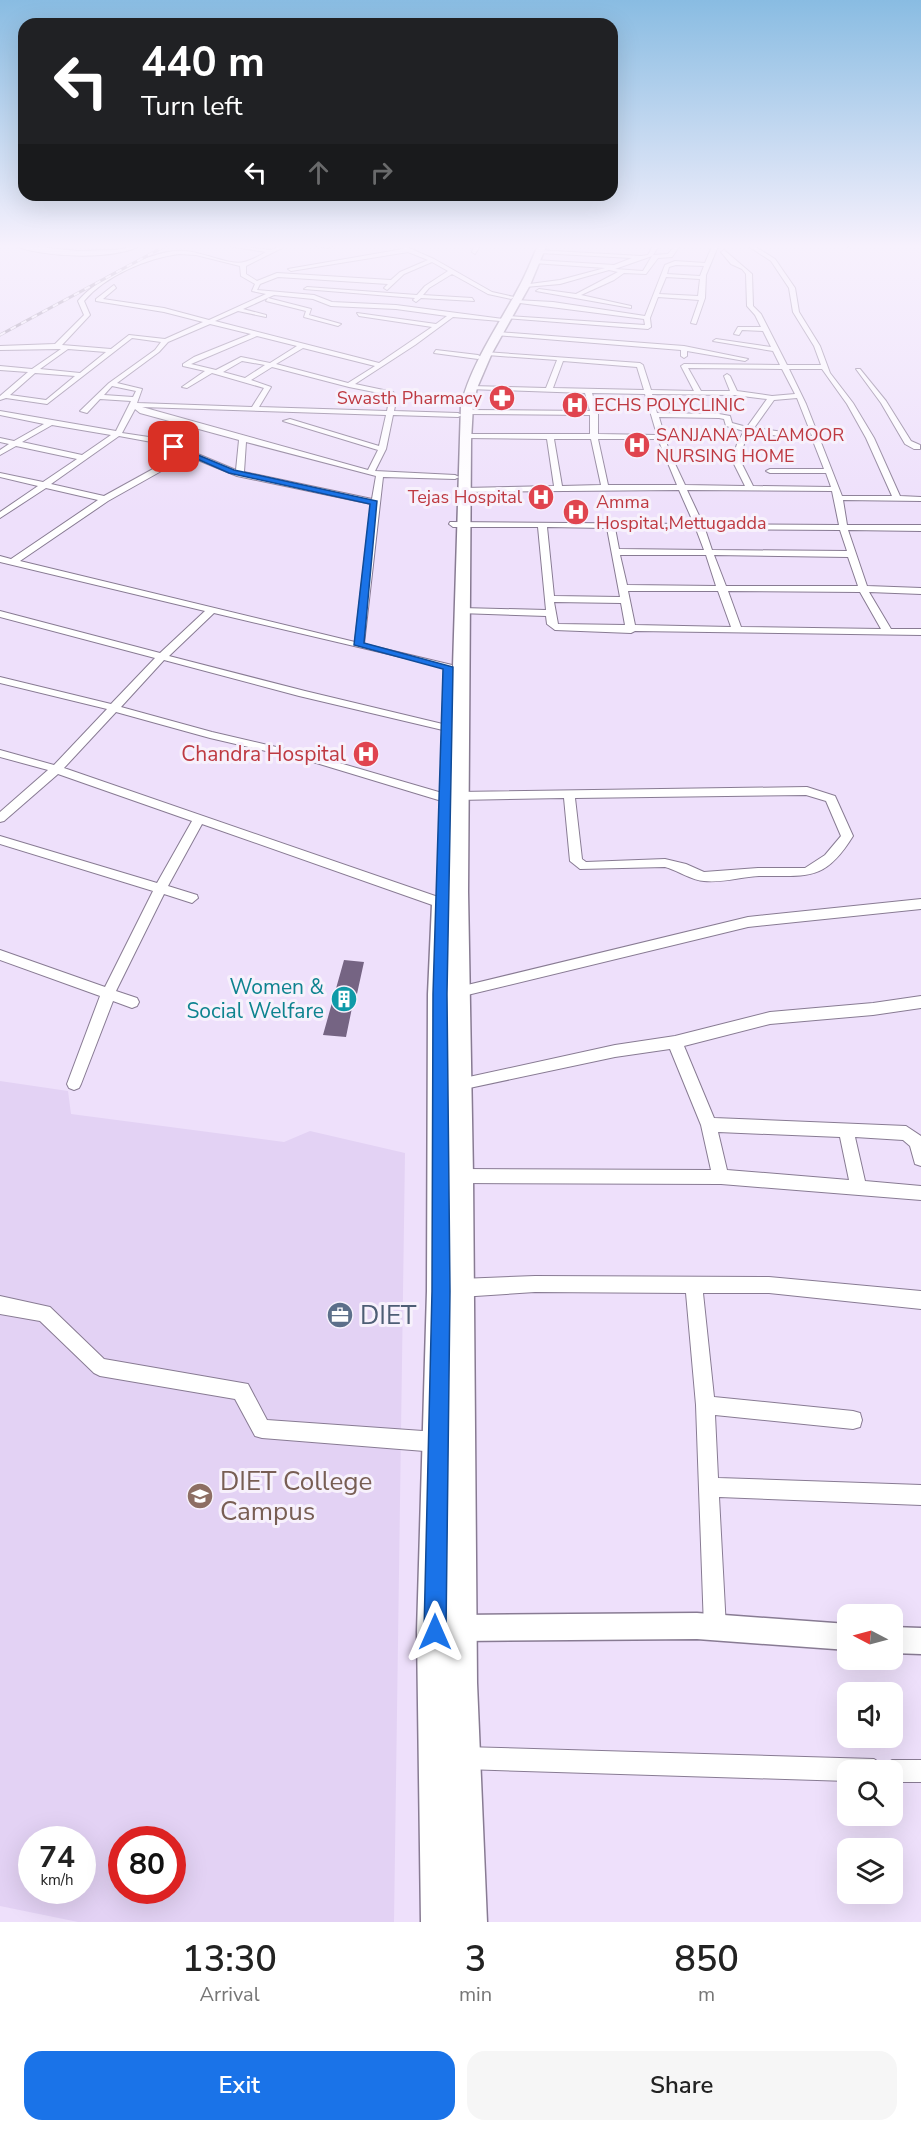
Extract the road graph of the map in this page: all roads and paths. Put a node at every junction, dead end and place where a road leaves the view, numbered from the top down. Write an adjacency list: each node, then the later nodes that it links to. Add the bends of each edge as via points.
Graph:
1 (71, 334): 15 (street)
2 (182, 334): 12 (street)
3 (257, 334): 14 (street); 34 (street, via 185,365)
4 (427, 334): 26 (street)
5 (471, 334): 22 (street)
6 (498, 334): 55 (highway)
7 (529, 334): 24 (street)
8 (586, 334): 16 (street)
9 (644, 334): 16 (street)
10 (767, 334): 20 (street)
11 (810, 334): 30 (street)
12 (165, 341): 21 (street, via 131,336); 38 (street)
13 (716, 341): 20 (street)
14 (303, 345): 25 (street); 26 (street)
15 (61, 346): 18 (street); 21 (street); 33 (street, via 65,349)
16 (638, 346): 19 (street); 27 (street)
17 (0, 348): 18 (street)
18 (16, 348): 23 (street)
19 (684, 349): 28 (street); 29 (street)
20 (774, 349): 28 (street)
21 (112, 351): 35 (street)
22 (436, 352)
23 (8, 354)
24 (561, 359): 27 (street); 41 (street)
25 (273, 364): 34 (street, via 245,359); 37 (street); 39 (street)
26 (380, 365): 39 (street)
27 (640, 365): 43 (street)
28 (782, 365): 29 (street); 30 (street); 46 (street)
29 (684, 366): 44 (street)
30 (824, 367): 87 (street, via 870,438)
31 (0, 368): 33 (street)
32 (858, 370): 70 (street, via 909,442)
33 (33, 371): 35 (street); 47 (street)
34 (213, 372): 37 (street); 40 (street)
35 (82, 375): 47 (street, via 46,402)
36 (727, 376): 45 (street)
37 (246, 380): 51 (street, via 269,388)
38 (111, 384): 48 (street); 50 (street, via 140,390)
39 (349, 385): 53 (street, via 391,393)
40 (185, 387)
41 (549, 389): 42 (street); 55 (street)
42 (588, 390): 43 (street); 56 (street)
43 (647, 391): 44 (street); 57 (street)
44 (699, 393): 45 (street)
45 (734, 393): 49 (street)
46 (798, 396): 49 (street); 66 (street)
47 (2, 397)
48 (99, 397): 50 (street); 52 (street)
49 (772, 398): 60 (street)
50 (135, 402): 51 (street); 61 (street); 65 (street, via 143,411)
51 (255, 407): 53 (street)
52 (84, 411)
53 (391, 412): 55 (street); 69 (street)
54 (0, 413): 59 (street)
55 (465, 413): 56 (street); 62 (street); 79 (highway)
56 (594, 413): 63 (street)
57 (654, 416): 60 (street, via 719,416 727,418 731,426); 64 (street)
58 (287, 420): 69 (street)
59 (51, 423): 61 (street); 68 (street)
60 (750, 429): 66 (street); 84 (street, via 736,460)
61 (118, 434): 71 (street, via 159,441); 73 (street)
62 (550, 437): 63 (street); 82 (street)
63 (594, 437): 64 (street); 81 (street)
64 (660, 437): 83 (street)
65 (243, 439): 76 (street); 77 (street)
66 (816, 439): 75 (street)
67 (0, 440): 68 (street)
68 (15, 443): 72 (street); 73 (street)
69 (382, 449): 76 (street)
70 (920, 449)
71 (189, 452): 77 (street); 88 (street)
72 (0, 453)
73 (82, 458): 80 (street)
74 (770, 471): 75 (street)
75 (829, 471): 85 (street)
76 (375, 473): 79 (street); 90 (street)
77 (240, 474): 90 (street)
78 (0, 476): 80 (street)
79 (460, 483): 82 (street); 92 (highway)
80 (44, 486): 88 (street); 91 (street)
81 (605, 487): 82 (street); 83 (street)
82 (558, 488)
83 (683, 488): 84 (street); 95 (street)
84 (750, 488): 85 (street)
85 (836, 489): 86 (street)
86 (839, 498): 87 (street); 96 (street)
87 (897, 498): 89 (street)
88 (105, 499): 102 (street)
89 (921, 499)
90 (375, 502): 117 (street)
91 (2, 513)
92 (458, 524): 93 (street); 110 (highway); 119 (highway)
93 (542, 524): 94 (street); 107 (street)
94 (610, 524): 95 (street); 98 (street)
95 (699, 525): 96 (street); 99 (street)
96 (843, 526): 97 (street); 100 (street)
97 (921, 528)
98 (615, 552): 99 (street); 103 (street)
99 (710, 553): 100 (street); 105 (street)
100 (851, 554): 104 (street)
101 (0, 559): 102 (street)
102 (13, 562): 109 (street)
103 (623, 588): 105 (street); 108 (street)
104 (863, 589): 105 (street); 106 (street); 115 (street)
105 (720, 590): 114 (street)
106 (921, 591)
107 (550, 599): 108 (street); 111 (street)
108 (625, 600): 113 (street)
109 (212, 610): 117 (street); 118 (street)
110 (462, 611): 111 (street); 126 (highway)
111 (551, 613): 113 (street, via 552,624 561,628)
112 (0, 614): 118 (street)
113 (631, 630): 114 (street)
114 (737, 630): 115 (street)
115 (887, 631): 116 (street)
116 (921, 632)
117 (359, 645): 119 (street)
118 (162, 657): 121 (street); 122 (street)
119 (448, 667): 122 (highway)
120 (0, 680): 121 (street)
121 (114, 708): 124 (street); 126 (street)
122 (447, 728): 126 (highway)
123 (0, 753): 124 (street)
124 (56, 769): 127 (street); 128 (street)
125 (569, 794): 125 (street, via 807,791 831,799 847,836 812,871 805,872 703,878 665,863 584,866 576,861); 126 (street)
126 (451, 797): 132 (highway)
127 (0, 818)
128 (199, 819): 130 (street); 132 (street)
129 (0, 840): 130 (street)
130 (160, 889): 131 (street); 135 (street)
131 (192, 898)
132 (450, 904): 136 (highway); 155 (highway, via 440,1006)
133 (921, 904): 136 (street, via 748,922)
134 (0, 955): 135 (street)
135 (108, 992): 137 (street); 140 (street)
136 (459, 992): 141 (highway)
137 (132, 1002)
138 (921, 1002): 139 (street, via 770,1018)
139 (675, 1042): 141 (street); 142 (street)
140 (74, 1084)
141 (460, 1084): 145 (highway)
142 (709, 1125): 143 (street); 146 (street)
143 (846, 1130): 144 (street, via 906,1132 917,1142); 147 (street)
144 (921, 1159)
145 (460, 1176): 146 (street); 150 (highway)
146 (721, 1177): 147 (street)
147 (858, 1186): 148 (street)
148 (921, 1193)
149 (694, 1285): 150 (street, via 535,1284); 151 (street, via 769,1285); 153 (street)
150 (460, 1288): 158 (highway)
151 (921, 1300)
152 (0, 1305): 155 (street, via 45,1312 100,1367 241,1391 262,1429)
153 (705, 1405): 154 (street); 156 (street)
154 (853, 1420)
155 (437, 1442): 167 (highway, via 435,1632)
156 (708, 1487): 157 (street); 159 (street)
157 (921, 1495)
158 (460, 1628): 159 (street); 163 (highway)
159 (715, 1628): 160 (street)
160 (837, 1635)
161 (903, 1640): 162 (street)
162 (921, 1641)
163 (462, 1758): 164 (street); 168 (highway)
164 (837, 1769)
165 (903, 1770): 166 (street)
166 (921, 1771)
167 (442, 1922)
168 (466, 1922)

